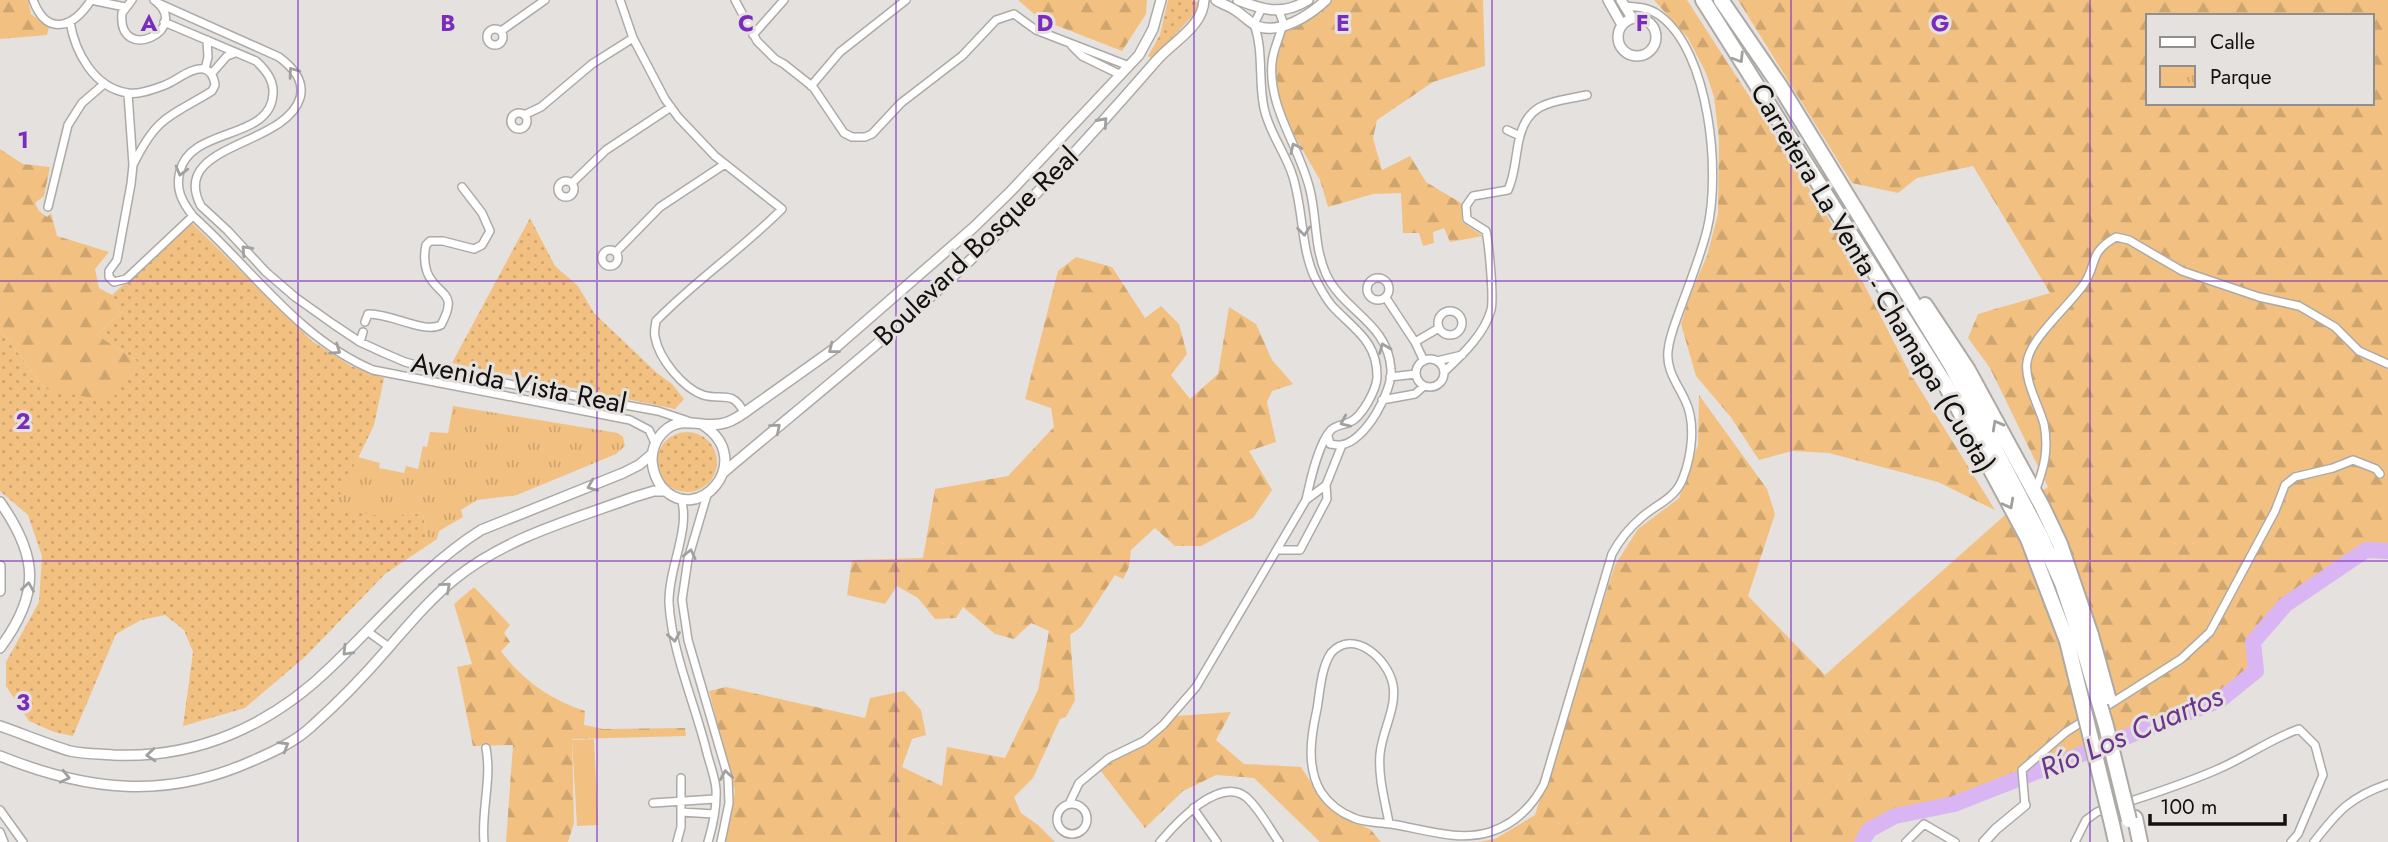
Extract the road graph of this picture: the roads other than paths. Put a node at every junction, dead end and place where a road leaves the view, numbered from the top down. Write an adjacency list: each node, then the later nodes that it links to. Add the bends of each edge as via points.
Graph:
1 (33, 0): 25 (street, via 47,21)
2 (91, 0): 18 (street); 25 (street)
3 (176, 0): 22 (street)
4 (545, 0): 30 (street)
5 (620, 0): 32 (street)
6 (735, 0): 31 (street)
7 (784, 0): 31 (street)
8 (906, 0): 40 (street, via 840,52)
9 (1161, 0): 36 (street, Boulevard Bosque Real, via 1148,41)
10 (1204, 0): 54 (street, Boulevard Bosque Real, one-way to 10, via 1161,55 1196,23)
11 (1216, 0): 27 (street)
12 (1238, 0): 21 (street)
13 (1308, 0): 23 (street)
14 (1326, 0): 29 (street)
15 (1608, 0): 28 (street)
16 (1703, 0): 99 (highway, Carretera La Venta - Chamapa (Cuota), one-way to 99, via 1944,384)
17 (1721, 0): 57 (highway, Carretera La Venta - Chamapa (Cuota))
18 (128, 2): 26 (street, via 122,27 138,40 158,34)
19 (161, 2): 22 (street, Avenida Vista Real); 26 (street)
20 (1622, 3): 24 (street); 117 (street, via 1660,15 1678,35 1708,113 1712,173 1707,229 1668,351 1670,372 1690,418 1685,472 1672,495 1630,528 1612,554 1544,784 1528,808 1505,826 1470,836)
21 (1261, 9): 23 (street); 27 (street)
22 (173, 10): 48 (street, Avenida Vista Real, one-way to 22, via 275,127 295,108 299,79 279,57)
23 (1279, 11): 29 (street)
24 (1632, 18): 28 (street); 28 (street, via 1644,18 1654,27 1657,39 1651,51 1633,56 1622,49 1618,37)
25 (70, 22): 39 (street, via 77,50)
26 (164, 22): 33 (street, Avenida Vista Real)
27 (1254, 24): 29 (street, via 1269,29); 81 (street, one-way to 81, via 1261,53 1264,109 1301,203 1314,276 1332,306 1372,349 1377,379 1365,408 1352,422 1333,427)
28 (1622, 25)
29 (1282, 26): 75 (street, one-way to 29, via 1387,351 1374,327 1339,295 1318,250 1310,187 1285,127 1272,77)
30 (500, 31)
31 (753, 35): 40 (street)
32 (633, 38): 43 (street); 44 (street)
33 (207, 40): 35 (street, Avenida Vista Real); 37 (street)
34 (1072, 45): 36 (street); 38 (street, via 1082,56); 40 (street, via 1036,30 1014,14 1005,15 865,137 844,133)
35 (235, 53): 37 (street); 46 (street, Avenida Vista Real, via 265,68 274,90 260,119)
36 (1129, 66): 38 (street, Boulevard Bosque Real)
37 (208, 71): 41 (street, via 194,70 154,89); 50 (street, via 215,85 212,90 161,121)
38 (1121, 75): 53 (street, Boulevard Bosque Real)
39 (104, 83): 41 (street); 55 (street, via 82,103 68,125)
40 (811, 86)
41 (128, 94): 50 (street)
42 (1587, 95): 47 (street, via 1535,108)
43 (671, 107): 49 (street); 51 (street, via 606,150)
44 (524, 115)
45 (1507, 130): 47 (street)
46 (232, 133): 48 (street); 56 (street, Avenida Vista Real, one-way to 56, via 197,146 181,165 178,190)
47 (1520, 136): 69 (street, via 1508,190 1473,196 1466,206 1467,219 1486,231 1491,309)
48 (242, 144): 59 (street, Avenida Vista Real, one-way to 48, via 196,197 198,171 219,153)
49 (725, 164): 58 (street, via 660,207); 78 (street, via 782,209 656,321 655,337 684,385 705,396 726,395 740,403)
50 (133, 165): 56 (street, via 117,260 109,271 114,282 126,279)
51 (572, 183)
52 (462, 187): 64 (street, via 490,231 474,249 443,242 426,245 428,274 446,294 449,308 441,325 424,328 373,314)
53 (1010, 192): 54 (street); 78 (street, Boulevard Bosque Real, one-way to 78, via 834,349)
54 (1025, 206): 85 (street, Boulevard Bosque Real, one-way to 54, via 920,306)
55 (48, 207)
56 (192, 216): 60 (street, Avenida Vista Real)
57 (1875, 240): 90 (highway, one-way to 57, via 1968,370); 99 (highway, Carretera La Venta - Chamapa (Cuota), via 1951,365 2040,536 2062,583)
58 (616, 252)
59 (266, 272): 60 (street); 61 (street, Avenida Vista Real)
60 (257, 280): 63 (street, Avenida Vista Real)
61 (295, 297): 63 (street); 67 (street, Avenida Vista Real)
62 (1386, 298): 68 (street)
63 (285, 308): 82 (street, Avenida Vista Real, one-way to 82, via 334,349 373,370 629,420 649,430)
64 (365, 320)
65 (1439, 328): 68 (street)
66 (363, 332): 67 (street)
67 (360, 342): 79 (street, Avenida Vista Real, via 439,371 648,409)
68 (1415, 342): 70 (street)
69 (1462, 355): 71 (street); 73 (street)
70 (1423, 361): 71 (street); 74 (street)
71 (1437, 361): 73 (street)
72 (2388, 364): 90 (street, via 2359,351 2335,327 2299,306 2182,271 2116,237 2096,252 2085,282 2034,343 2026,363 2044,424 2046,452)
73 (1444, 372): 76 (street, via 1436,386)
74 (1416, 374): 75 (street); 76 (street)
75 (1390, 377): 77 (street)
76 (1424, 386): 77 (street, via 1415,394)
77 (1382, 400): 83 (street, via 1359,436)
78 (744, 413): 80 (street, Boulevard Bosque Real, via 720,424)
79 (691, 422): 80 (street); 82 (street, via 668,428)
80 (703, 425): 85 (street, via 718,438)
81 (1327, 436): 83 (street, via 1330,444); 87 (street)
82 (655, 443): 84 (street)
83 (1342, 446): 88 (street)
84 (652, 454): 89 (street, via 657,480); 98 (street, one-way to 98, via 623,473 481,530 445,557)
85 (724, 472): 91 (street)
86 (2380, 474): 111 (street, via 2353,460 2295,477 2284,485 2275,511 2210,632 2181,659 2066,732 2022,770)
87 (1310, 481): 88 (street); 93 (street)
88 (1326, 485): 93 (street); 95 (street, via 1327,499 1300,550)
89 (666, 491): 92 (street); 100 (street, one-way to 89, via 420,609 491,553 634,496)
90 (2035, 492): 99 (highway, via 2060,544)
91 (707, 495): 92 (street); 125 (street, one-way to 91, via 729,803 728,777 688,640 682,600 688,559)
92 (681, 498): 107 (street, one-way to 107, via 685,521 674,558 669,601 674,643 702,732)
93 (1306, 500): 95 (street)
94 (0, 502): 101 (street, one-way to 94, via 18,621 30,582 24,542)
95 (1278, 550): 110 (street, via 1196,687 1144,741 1110,758 1079,783)
96 (0, 566): 97 (street)
97 (0, 591)
98 (367, 631): 100 (street); 102 (street, one-way to 102, via 291,702 259,723 203,746 142,756 72,752)
99 (2079, 638): 116 (highway, Carretera La Venta - Chamapa (Cuota), bridge); 132 (highway, Carretera La Venta - Chamapa (Cuota), bridge)
100 (389, 647): 104 (street, one-way to 100, via 33,769 138,788 170,786 223,773 280,749 310,729)
101 (0, 648)
102 (0, 726)
103 (486, 748): 122 (street, via 490,778 482,824)
104 (0, 756)
105 (681, 778): 108 (street)
106 (2388, 784): 136 (street, via 2360,794)
107 (715, 800): 108 (street); 115 (street)
108 (681, 801): 109 (street); 114 (street)
109 (653, 803)
110 (1069, 804): 110 (street, via 1060,810 1057,820 1061,829 1075,834 1086,825 1087,816 1083,807)
111 (2025, 805): 130 (street)
112 (1193, 808): 119 (street); 126 (street); 127 (street, via 1229,791 1245,796)
113 (0, 810): 121 (street)
114 (681, 812): 115 (street); 123 (street)
115 (714, 814): 124 (street)
116 (2132, 819): 133 (highway, Carretera La Venta - Chamapa (Cuota)); 134 (highway)
117 (1389, 824): 117 (street, via 1363,821 1339,810 1320,790 1313,772 1314,724 1328,657 1345,643 1360,644 1377,657 1393,684 1380,754)
118 (0, 832): 120 (street)
119 (1161, 840)
120 (4, 842)
121 (23, 842)
122 (484, 842)
123 (677, 842)
124 (708, 842)
125 (721, 842)
126 (1217, 842)
127 (1279, 842)
128 (1906, 842): 129 (street, via 1924,824)
129 (1955, 842)
130 (1984, 842)
131 (2075, 842): 135 (street, via 2086,820 2097,812 2217,770 2299,729 2315,745 2322,775)
132 (2116, 842)
133 (2133, 842)
134 (2140, 842)
135 (2291, 842)
136 (2314, 842)

